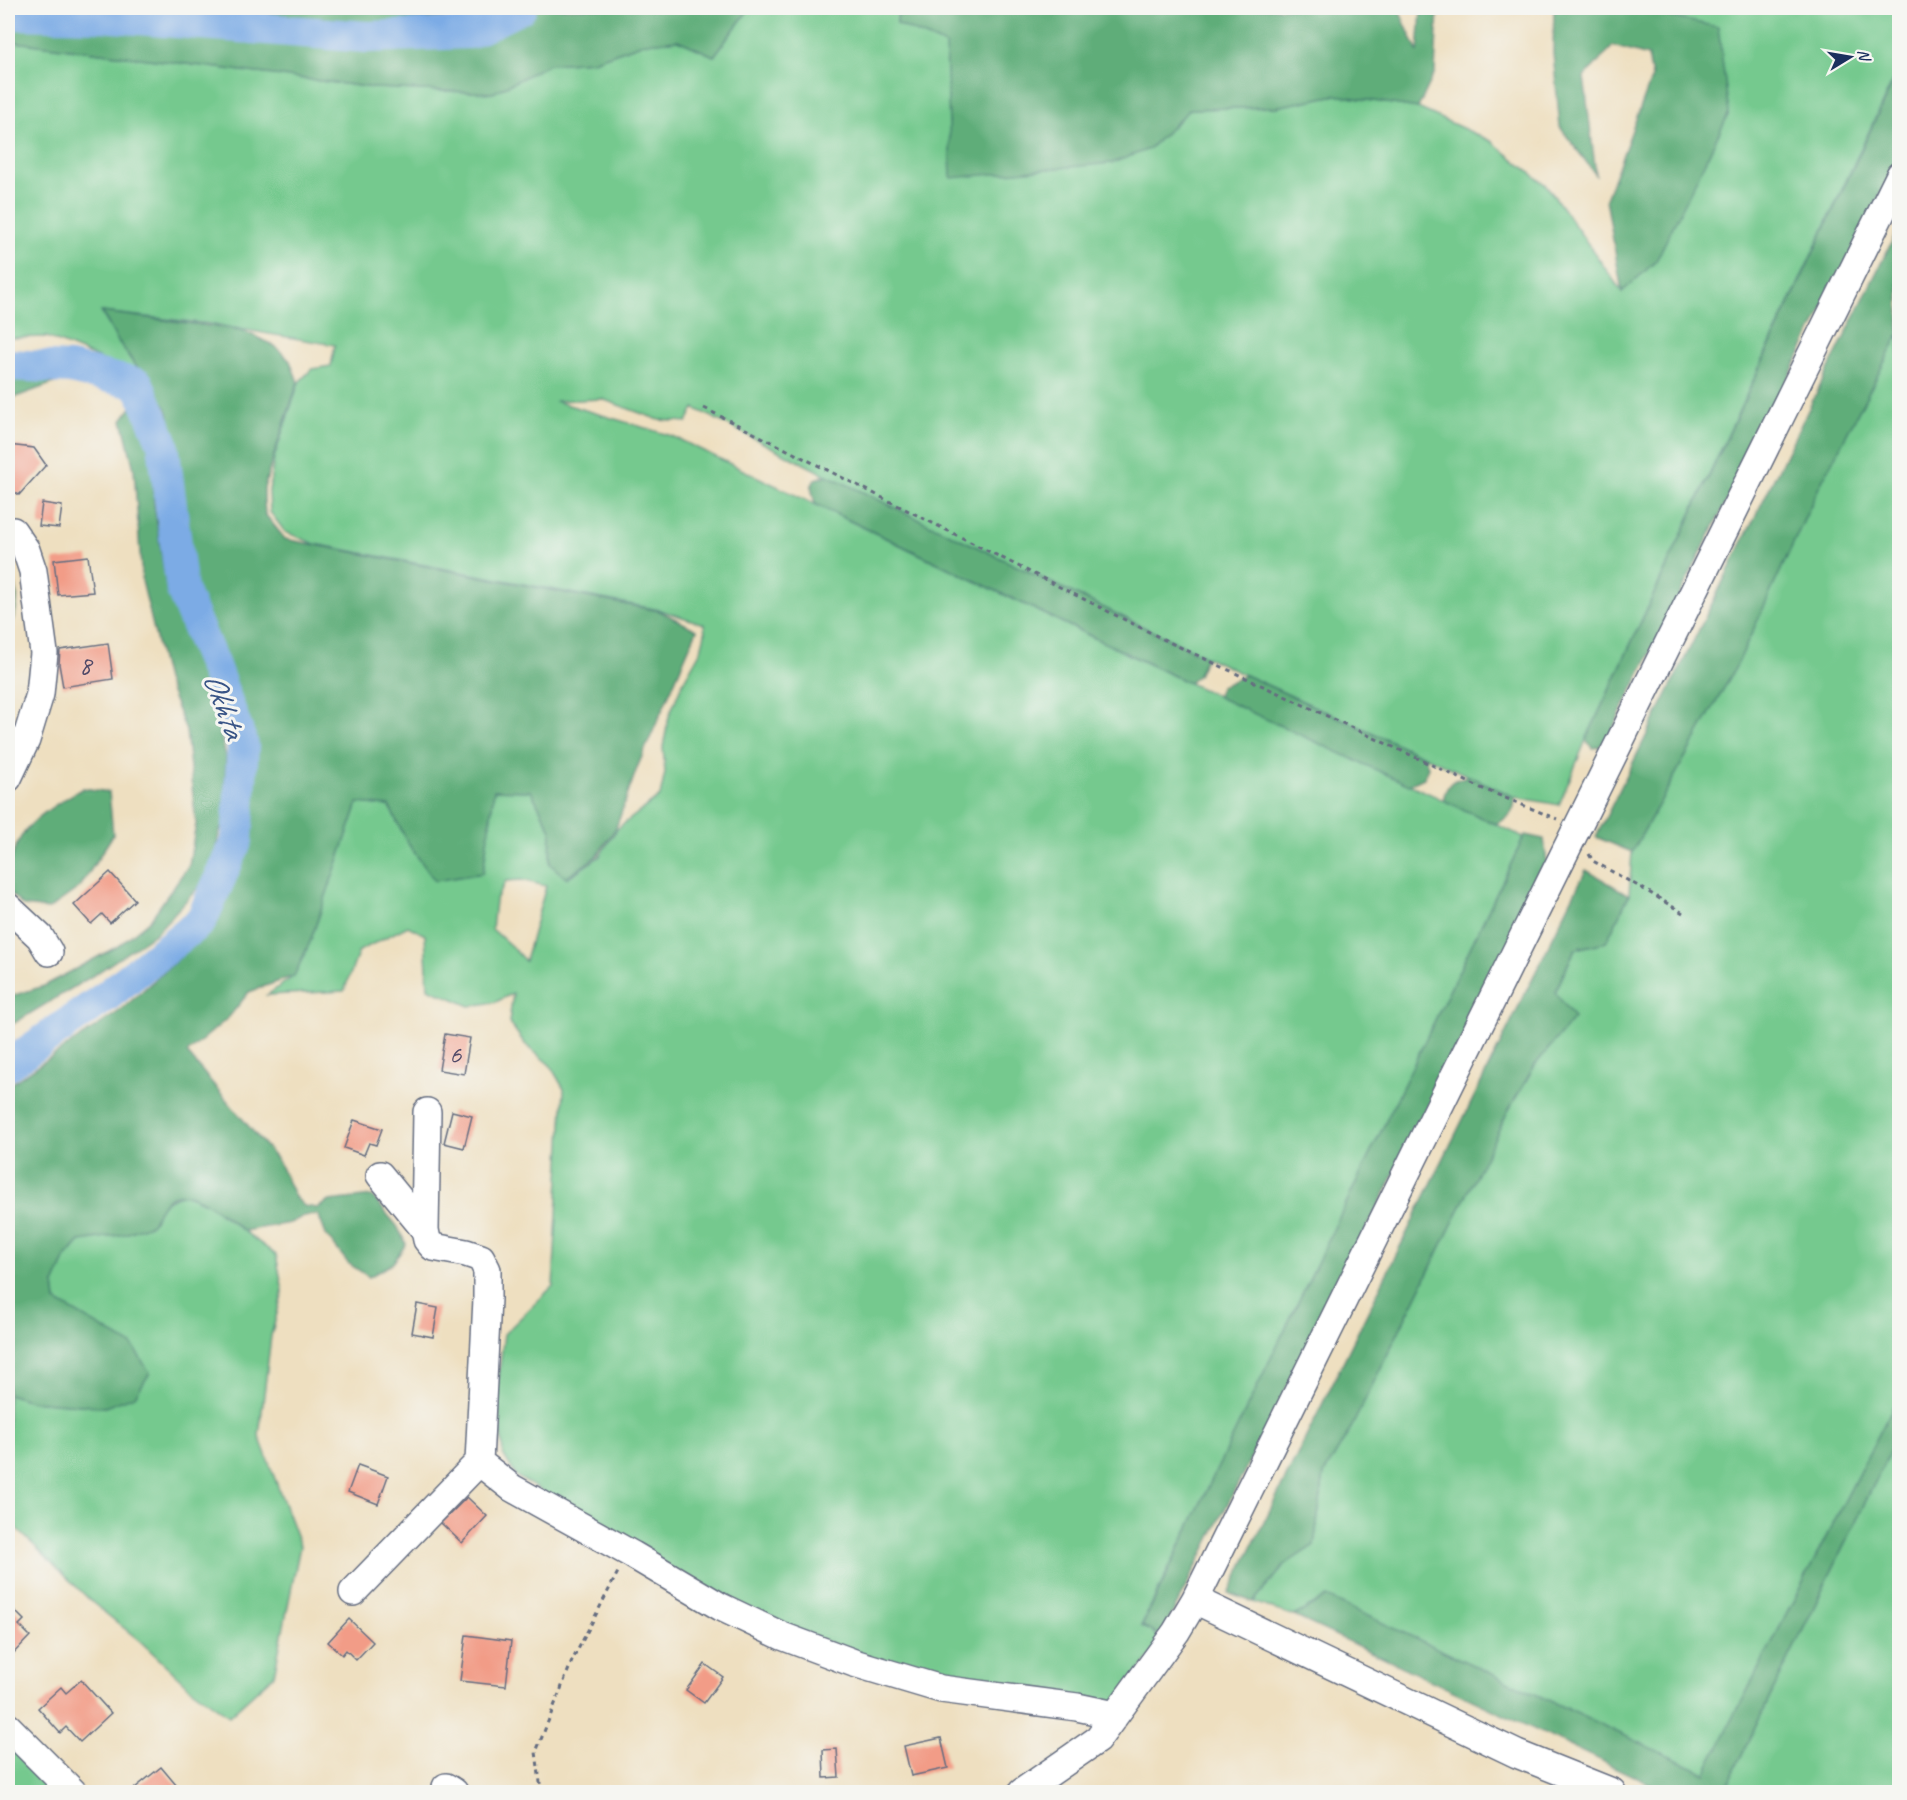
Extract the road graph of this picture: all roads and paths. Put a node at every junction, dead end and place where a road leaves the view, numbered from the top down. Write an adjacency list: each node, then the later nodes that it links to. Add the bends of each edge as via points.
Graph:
1 (1899, 175): 5 (street)
2 (704, 408): 5 (path, via 1169,642)
3 (13, 531): 4 (street, via 26,550 33,571 44,653 40,694 26,740)
4 (8, 778)
5 (1576, 830): 7 (path, via 1593,861); 15 (street)
6 (8, 907): 8 (street, via 40,937)
7 (1683, 914)
8 (49, 952)
9 (427, 1112): 11 (street)
10 (380, 1175): 11 (street)
11 (425, 1230): 12 (street, via 433,1247 481,1258 487,1270)
12 (479, 1462): 13 (street, via 512,1488); 14 (street)
13 (629, 1552): 16 (street, via 782,1636 854,1663 941,1689); 19 (path, via 572,1661 536,1752)
14 (353, 1592)
15 (1195, 1600): 16 (street); 21 (street, via 1517,1754)
16 (1115, 1715): 20 (street, via 1097,1740)
17 (8, 1727): 18 (street)
18 (73, 1792)
19 (539, 1792)
20 (1022, 1792)
21 (1612, 1792)

